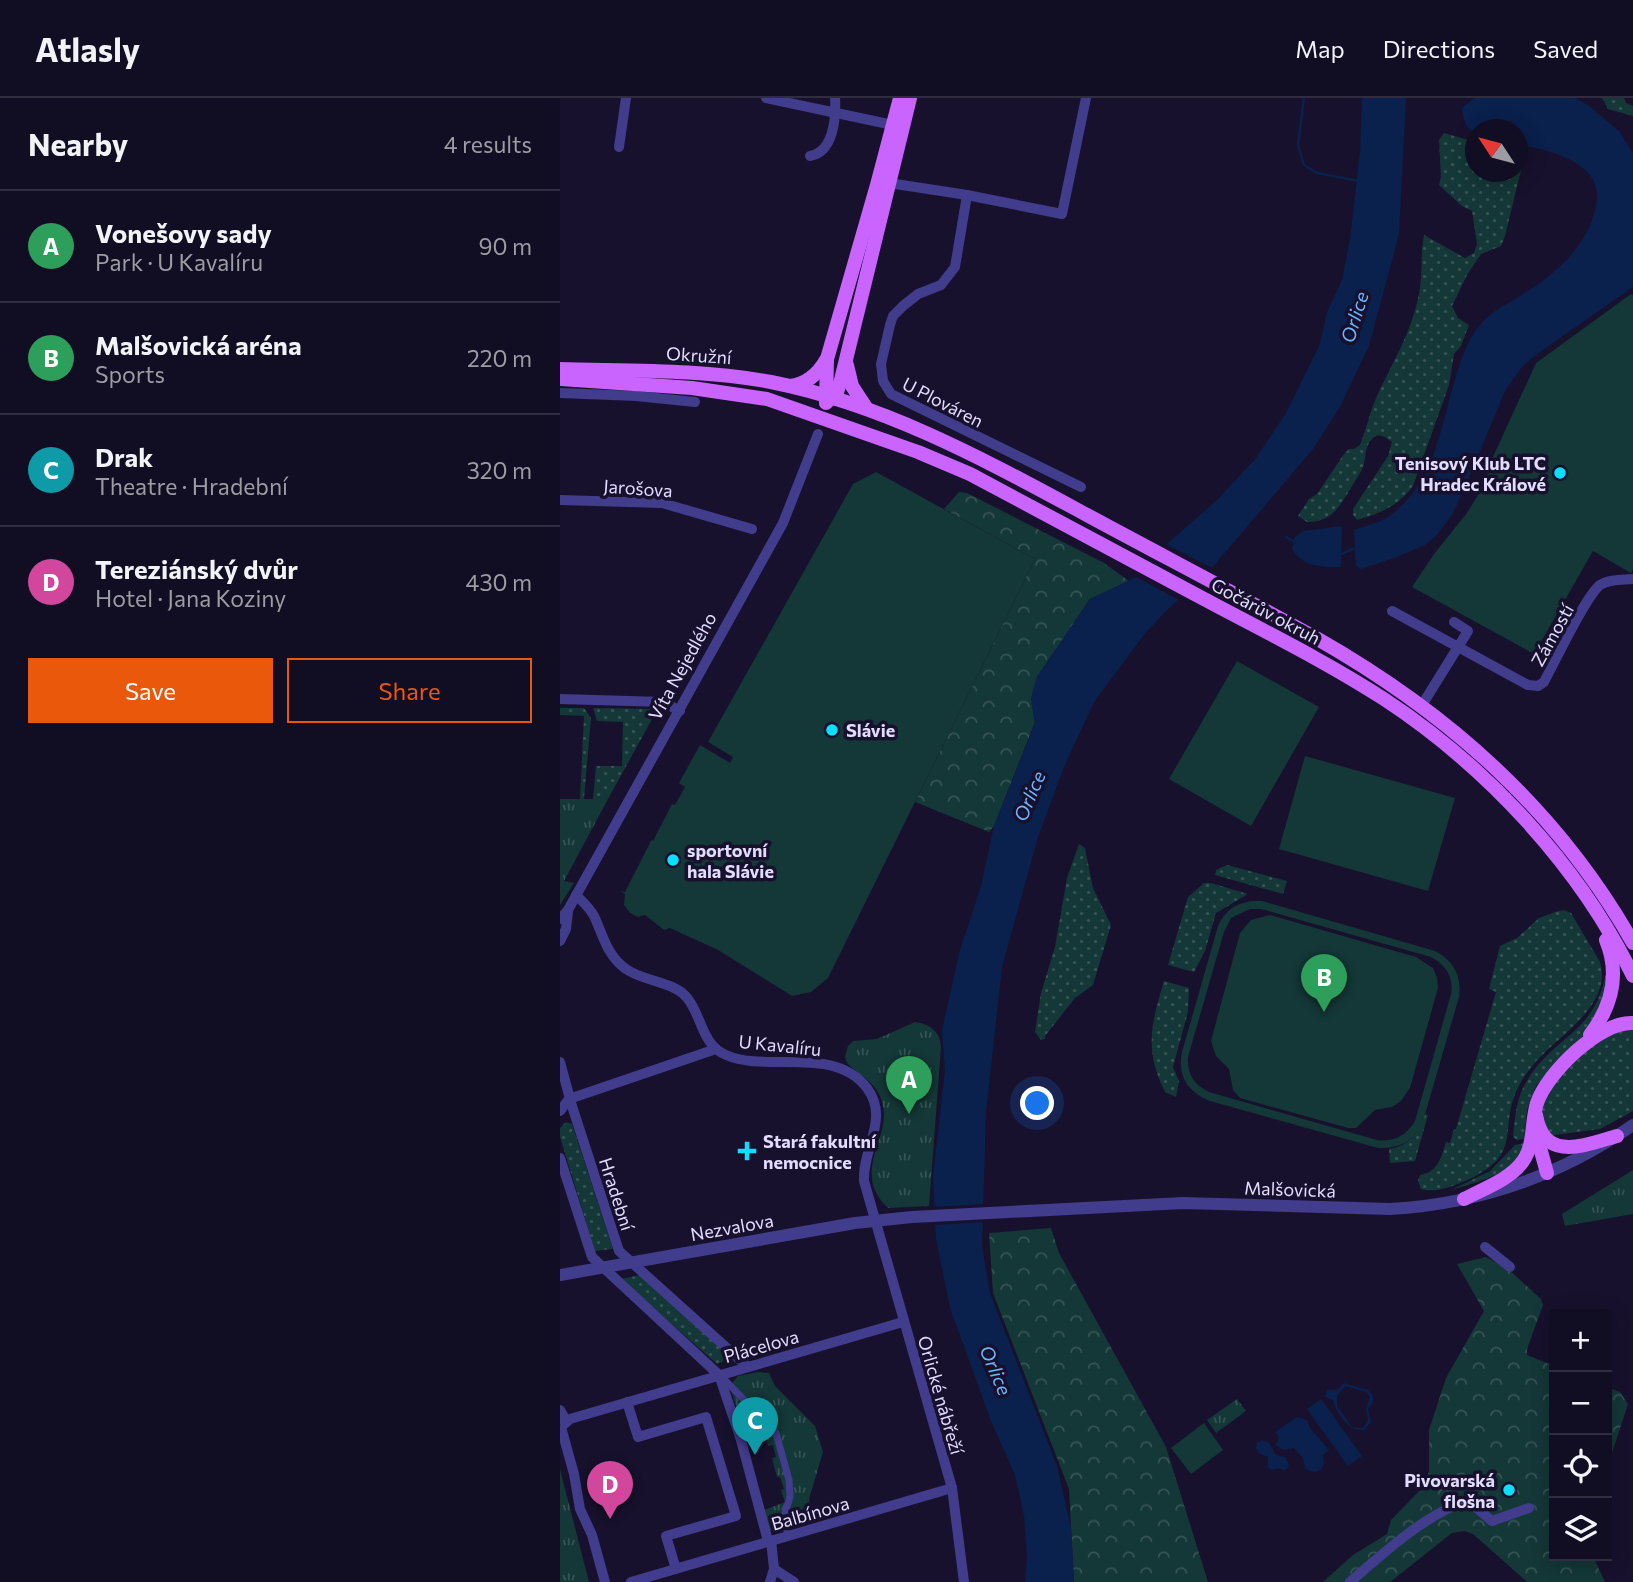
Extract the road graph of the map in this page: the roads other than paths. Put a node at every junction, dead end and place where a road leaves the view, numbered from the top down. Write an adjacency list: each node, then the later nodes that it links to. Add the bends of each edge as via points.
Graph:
1 (626, 98): 9 (street)
2 (766, 98): 7 (street)
3 (835, 98): 7 (street)
4 (900, 98): 8 (main road)
5 (910, 98): 11 (main road)
6 (1086, 98): 12 (street, via 1062,214)
7 (836, 113): 8 (street); 10 (street, via 827,144)
8 (893, 125): 14 (main road)
9 (619, 146)
10 (810, 156)
11 (889, 183): 12 (street); 13 (main road)
12 (967, 195): 25 (street, U Plováren, via 956,267 941,285 918,294 893,316 881,364 883,381 891,394)
13 (847, 357): 19 (main road, via 839,388); 22 (main road, via 850,381)
14 (826, 364): 17 (main road, via 802,384); 19 (main road)
15 (560, 369): 17 (main road, Okružní, via 701,373)
16 (560, 379): 21 (main road, Okružní, via 692,388)
17 (787, 386): 19 (main road, Okružní)
18 (560, 393): 20 (street)
19 (828, 399): 21 (main road, via 808,407); 22 (main road, Gočárův okruh); 23 (main road, via 834,416)
20 (695, 402)
21 (787, 405): 23 (main road, Gočárův okruh)
22 (867, 409): 33 (main road, Gočárův okruh, via 980,457 1249,601)
23 (847, 426): 36 (main road, Gočárův okruh, via 970,474 1385,700 1451,749 1514,808)
24 (818, 434): 34 (street, Víta Nejedlého, via 783,523)
25 (1081, 486)
26 (560, 500): 27 (street, Jarošova, via 662,502)
27 (752, 528)
28 (1633, 579): 31 (street, Zámostí, via 1601,585 1540,685 1528,685)
29 (1392, 611): 31 (street, Zámostí)
30 (1454, 622): 31 (street, via 1468,631)
31 (1458, 648): 33 (street)
32 (560, 699): 34 (street, via 663,702)
33 (1422, 705): 40 (main road, Gočárův okruh, via 1523,793 1580,862)
34 (680, 710): 35 (street, Víta Nejedlého)
35 (576, 895): 37 (street, Víta Nejedlého); 43 (street, U Kavalíru, via 593,914 608,950 619,963 641,978 683,993)
36 (1592, 906): 41 (main road, Gočárův okruh); 44 (main road, via 1611,951 1613,983 1601,1020)
37 (568, 910): 38 (street, Víta Nejedlého); 39 (street, Víta Nejedlého)
38 (560, 919)
39 (560, 941)
40 (1633, 943)
41 (1633, 976)
42 (1633, 1023): 44 (main road, via 1609,1027)
43 (716, 1049): 46 (street, U Kavalíru); 55 (street, U Kavalíru, via 733,1058 840,1068 867,1088 876,1111 876,1127 863,1172)
44 (1574, 1055): 47 (main road, via 1545,1086)
45 (560, 1062): 46 (street, Hradební)
46 (570, 1099): 48 (street); 57 (street, Hradební, via 619,1251)
47 (1536, 1107): 50 (main road, via 1542,1134 1556,1145 1575,1147); 52 (main road, via 1537,1140); 53 (main road, via 1523,1161)
48 (560, 1111)
49 (1633, 1125): 50 (street, Malšovická)
50 (1617, 1136): 52 (street, Malšovická)
51 (560, 1158): 59 (street, via 592,1257)
52 (1547, 1173): 53 (street, Malšovická)
53 (1464, 1199): 54 (street, Malšovická, via 1390,1209 1182,1203)
54 (1008, 1212): 55 (street, Nezvalova)
55 (875, 1220): 57 (street, Nezvalova); 61 (street, Orlické nábřeží)
56 (1485, 1247): 58 (street)
57 (632, 1263): 59 (street, Nezvalova); 62 (street, Hradební)
58 (1510, 1267)
59 (603, 1268): 60 (street, Nezvalova); 63 (street)
60 (560, 1275)
61 (903, 1322): 62 (street, Plácelova); 67 (street, Orlické nábřeží)
62 (748, 1367): 63 (street, Plácelova)
63 (719, 1375): 64 (street, Plácelova); 69 (street, via 776,1433 789,1480); 70 (street)
64 (627, 1402): 66 (street, Plácelova, via 570,1419); 71 (street, via 638,1437 706,1417 736,1516 666,1536)
65 (560, 1410): 66 (street)
66 (560, 1427): 73 (street, via 580,1509)
67 (952, 1488): 70 (street, Balbínova); 77 (street, Orlické nábřeží)
68 (1529, 1508): 78 (street, via 1492,1521 1467,1500 1445,1508 1404,1535)
69 (786, 1529)
70 (769, 1541): 71 (street, Balbínova); 72 (street)
71 (676, 1569): 74 (street, Balbínova)
72 (774, 1569): 75 (street); 76 (street)
73 (605, 1582)
74 (631, 1582)
75 (770, 1582)
76 (794, 1582)
77 (964, 1582)
78 (1350, 1582)

